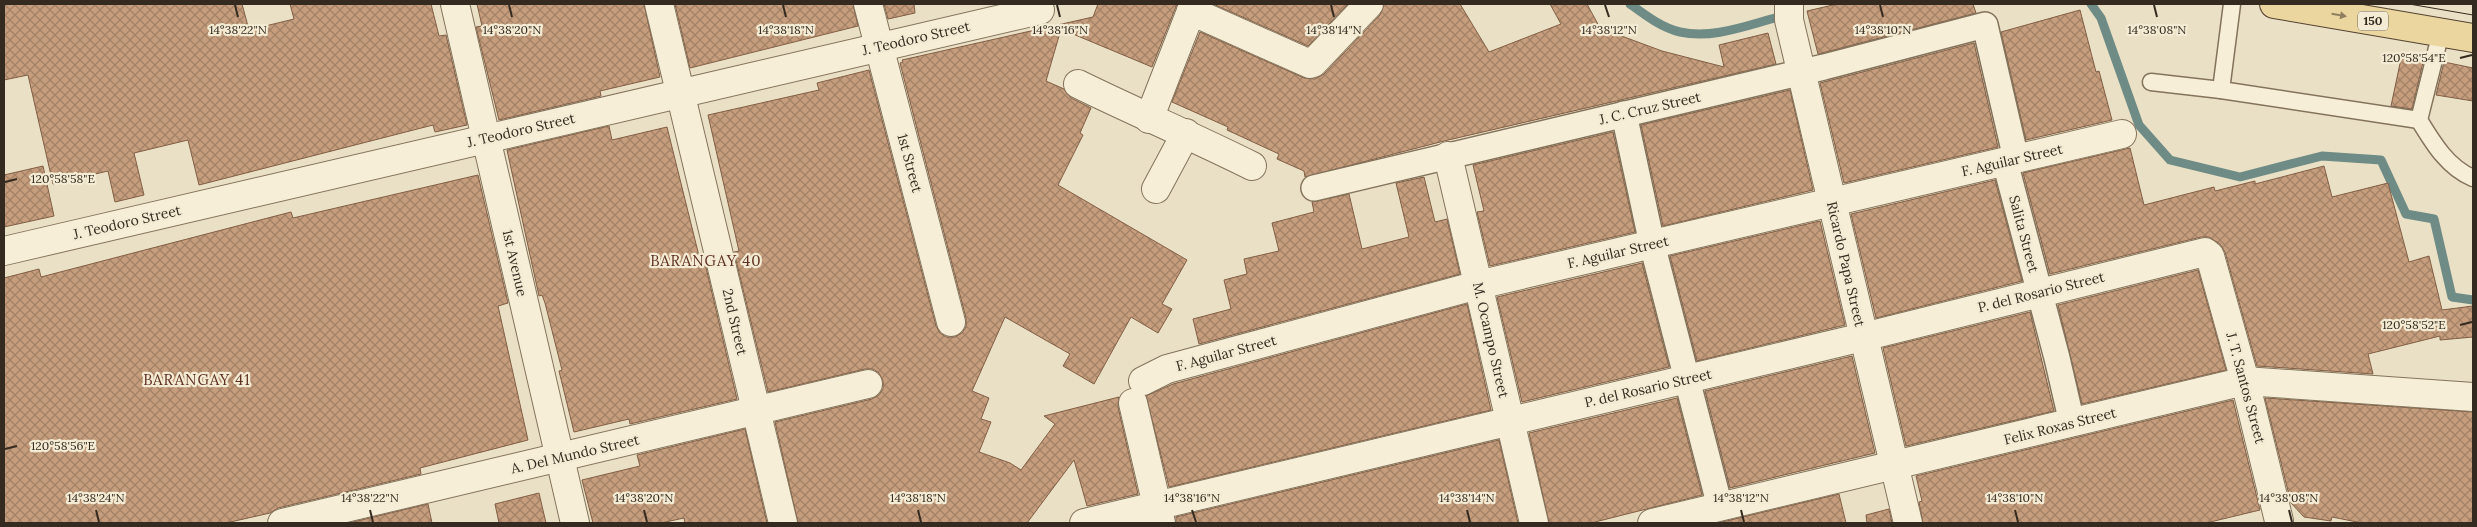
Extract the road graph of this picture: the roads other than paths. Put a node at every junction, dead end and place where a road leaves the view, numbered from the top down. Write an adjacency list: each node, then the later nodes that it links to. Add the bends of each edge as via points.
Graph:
1 (455, 4): 24 (street, 1st Avenue)
2 (659, 4): 18 (street, 2nd Street)
3 (868, 4): 13 (street, 1st Street)
4 (1369, 4): 8 (street, via 1312,64)
5 (1789, 4): 14 (street, Ricardo Papa Street, via 1789,20)
6 (2232, 4): 17 (lane)
7 (2274, 4): 11 (main road, 150, one-way to 11)
8 (1193, 8): 20 (street)
9 (1040, 10): 13 (street, J. Teodoro Street)
10 (1985, 25): 14 (street, J. C. Cruz Street); 26 (street, Salita Street)
11 (2441, 32): 12 (main road, 150); 21 (lane)
12 (2473, 38)
13 (879, 46): 18 (street, J. Teodoro Street); 37 (street, 1st Street)
14 (1801, 72): 19 (street, J. C. Cruz Street); 31 (street, Ricardo Papa Street)
15 (2152, 82): 17 (lane)
16 (1078, 84): 20 (street)
17 (2221, 90): 21 (lane)
18 (681, 93): 24 (street, J. Teodoro Street); 43 (street, 2nd Street)
19 (1624, 114): 25 (street, J. C. Cruz Street); 32 (street)
20 (1149, 119): 22 (street)
21 (2419, 120): 28 (lane, via 2448,161)
22 (1186, 133): 27 (street); 29 (street)
23 (2122, 134): 26 (street, F. Aguilar Street)
24 (486, 138): 33 (street, J. Teodoro Street); 46 (street, 1st Avenue)
25 (1448, 156): 30 (street, J. C. Cruz Street); 35 (street, M. Ocampo Street)
26 (2010, 160): 31 (street, F. Aguilar Street); 36 (street, Salita Street)
27 (1252, 166)
28 (2473, 178)
29 (1156, 188)
30 (1314, 188)
31 (1832, 202): 32 (street, F. Aguilar Street); 38 (street, Ricardo Papa Street)
32 (1652, 244): 35 (street, F. Aguilar Street); 39 (street)
33 (4, 251)
34 (2210, 256): 36 (street, P. del Rosario Street, via 2205,252 2198,253); 40 (street, J. T. Santos Street)
35 (1478, 285): 44 (street, M. Ocampo Street); 49 (street, F. Aguilar Street, via 1167,369 1138,392)
36 (2039, 293): 38 (street, P. del Rosario Street); 45 (street, Salita Street)
37 (951, 322)
38 (1864, 337): 39 (street, P. del Rosario Street); 47 (street, Ricardo Papa Street)
39 (1688, 378): 44 (street, P. del Rosario Street); 48 (street)
40 (2245, 381): 42 (street, Felix Roxas Street); 45 (street, Felix Roxas Street); 50 (street, J. T. Santos Street)
41 (868, 384): 43 (street, A. Del Mundo Street)
42 (2473, 397)
43 (756, 412): 46 (street, A. Del Mundo Street); 53 (street, 2nd Street)
44 (1511, 420): 49 (street, P. del Rosario Street); 55 (street, M. Ocampo Street)
45 (2072, 423): 47 (street, Felix Roxas Street)
46 (560, 458): 51 (street, A. Del Mundo Street); 52 (street, 1st Avenue)
47 (1894, 466): 48 (street, Felix Roxas Street); 57 (street, Ricardo Papa Street)
48 (1720, 507): 56 (street, Felix Roxas Street)
49 (1158, 514): 54 (street, P. del Rosario Street)
50 (2281, 522)
51 (282, 523)
52 (575, 523)
53 (783, 523)
54 (1084, 523)
55 (1534, 523)
56 (1652, 523)
57 (1908, 523)

